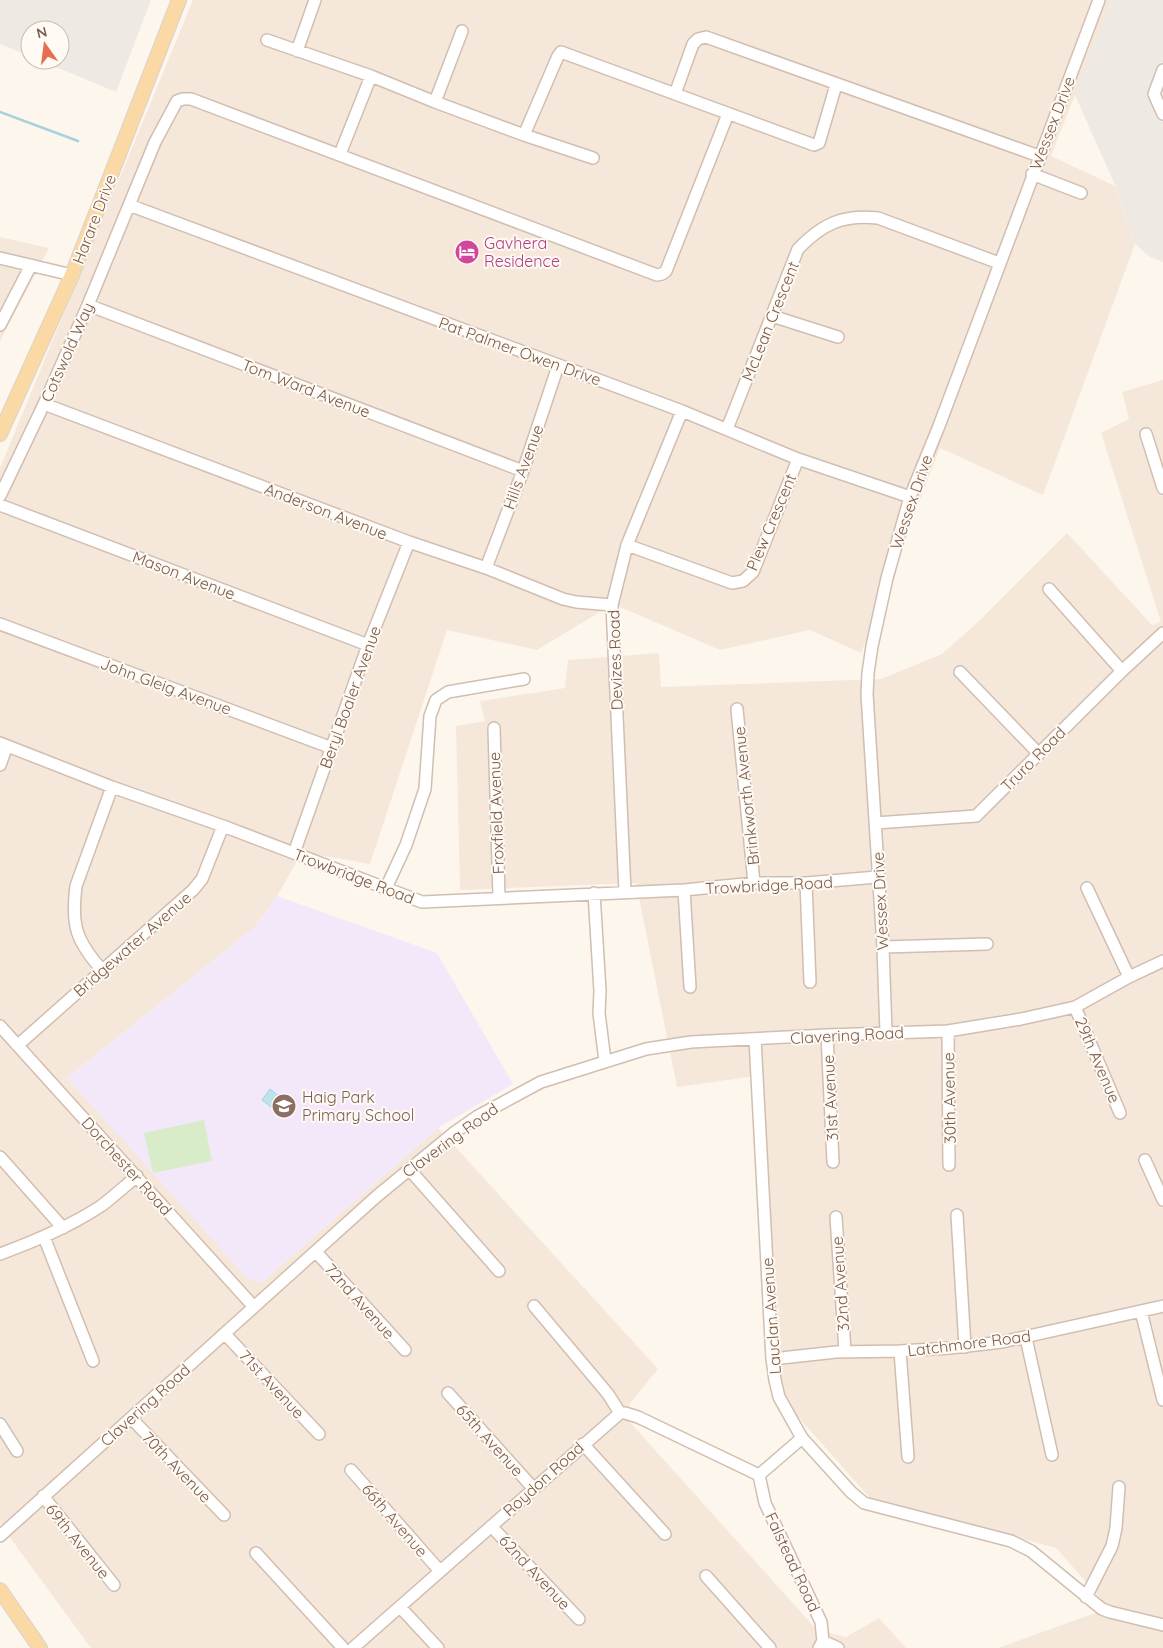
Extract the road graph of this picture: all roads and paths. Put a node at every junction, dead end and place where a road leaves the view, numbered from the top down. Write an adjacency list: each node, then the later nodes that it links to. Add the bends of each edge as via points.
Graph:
1 (179, 0): 24 (main road, Harare Drive)
2 (315, 0): 6 (street)
3 (1098, 0): 16 (street, Wessex Drive)
4 (462, 31): 11 (street)
5 (267, 40): 6 (street)
6 (296, 51): 8 (street)
7 (1163, 70): 13 (street, via 1154,94)
8 (371, 76): 11 (street); 15 (street)
9 (836, 85): 10 (street, via 706,37 693,44); 12 (street, via 819,143 814,146); 16 (street)
10 (675, 94): 12 (street); 14 (street, via 561,52)
11 (435, 102): 14 (street)
12 (728, 114): 15 (street, via 666,271 657,275)
13 (1163, 114)
14 (524, 135): 17 (street)
15 (340, 154): 20 (street, Cotswold Way, via 183,98 177,101 164,125)
16 (1039, 156): 18 (street, Wessex Drive)
17 (593, 158)
18 (1032, 174): 19 (street); 22 (street, Wessex Drive)
19 (1081, 193)
20 (129, 206): 25 (street, Cotswold Way); 29 (street, Pat Palmer Owen Drive)
21 (0, 258): 23 (street)
22 (999, 263): 26 (street, McLean Crescent, via 878,218 851,218 824,226 798,249); 39 (street, Wessex Drive)
23 (31, 265): 24 (street); 27 (street)
24 (72, 275): 33 (main road, Harare Drive)
25 (88, 305): 30 (street, Cotswold Way); 36 (street, Tom Ward Avenue)
26 (772, 316): 28 (street); 32 (street, McLean Crescent)
27 (0, 325)
28 (838, 337)
29 (558, 366): 31 (street, Pat Palmer Owen Drive); 36 (street, Hills Avenue)
30 (44, 404): 38 (street, Cotswold Way); 41 (street, Anderson Avenue)
31 (682, 411): 32 (street, Pat Palmer Owen Drive); 42 (street, Devizes Road)
32 (727, 429): 35 (street, Pat Palmer Owen Drive)
33 (0, 434)
34 (1146, 434): 37 (street)
35 (798, 458): 39 (street, Pat Palmer Owen Drive); 42 (street, Plew Crescent, via 753,572 743,581 732,583)
36 (523, 471): 43 (street, Hills Avenue)
37 (1163, 488)
38 (0, 496)
39 (910, 497): 59 (street, Wessex Drive, via 887,578 868,672)
40 (0, 505): 48 (street, Mason Avenue)
41 (409, 542): 43 (street, Anderson Avenue); 48 (street, Beryl Boaler Avenue)
42 (627, 544): 45 (street, Devizes Road)
43 (486, 568): 45 (street, Anderson Avenue, via 562,598)
44 (1049, 589): 49 (street)
45 (612, 605): 68 (street, Devizes Road)
46 (0, 624): 55 (street, John Gleig Avenue)
47 (1163, 633): 49 (street, Truro Road)
48 (368, 645): 55 (street, Beryl Boaler Avenue)
49 (1122, 671): 56 (street, Truro Road)
50 (960, 672): 56 (street)
51 (524, 679): 65 (street, via 448,692 436,700 430,716 425,788 406,846)
52 (738, 709): 63 (street, Brinkworth Avenue)
53 (494, 728): 70 (street, Froxfield Avenue)
54 (4, 745): 57 (street); 58 (street, Trowbridge Road)
55 (332, 748): 61 (street, Beryl Boaler Avenue)
56 (1039, 754): 59 (street, Truro Road, via 976,816)
57 (0, 765)
58 (112, 787): 60 (street, Trowbridge Road); 74 (street, via 76,886 74,904 79,940)
59 (875, 823): 62 (street, Wessex Drive)
60 (223, 826): 61 (street, Trowbridge Road); 74 (street, Bridgewater Avenue, via 202,879 193,890)
61 (294, 853): 65 (street, Trowbridge Road)
62 (877, 877): 64 (street, Trowbridge Road); 72 (street, Wessex Drive)
63 (754, 883): 64 (street, Trowbridge Road); 67 (street, Trowbridge Road)
64 (806, 883): 76 (street)
65 (386, 888): 70 (street, Trowbridge Road, via 422,902)
66 (1087, 888): 75 (street)
67 (684, 890): 68 (street, Trowbridge Road); 77 (street)
68 (625, 892): 69 (street, Trowbridge Road)
69 (594, 893): 70 (street, Trowbridge Road); 85 (street, via 599,1013)
70 (499, 897)
71 (987, 944): 72 (street)
72 (883, 947): 81 (street, Wessex Drive)
73 (1163, 961): 75 (street, Clavering Road)
74 (102, 970): 84 (street, Bridgewater Avenue)
75 (1129, 977): 78 (street, Clavering Road)
76 (810, 982)
77 (690, 987)
78 (1075, 1007): 80 (street, Clavering Road); 86 (street, 29th Avenue)
79 (0, 1026): 84 (street, Dorchester Road)
80 (948, 1031): 81 (street, Clavering Road); 90 (street, 30th Avenue)
81 (886, 1032): 82 (street, Clavering Road)
82 (827, 1035): 83 (street, Clavering Road); 89 (street, 31st Avenue)
83 (755, 1039): 85 (street, Clavering Road, via 691,1042 646,1049); 111 (street, Lauclan Avenue)
84 (18, 1045): 92 (street, Dorchester Road)
85 (606, 1062): 91 (street, Clavering Road, via 541,1082 496,1105 455,1132)
86 (1120, 1113)
87 (0, 1157): 96 (street)
88 (1146, 1160): 93 (street)
89 (834, 1162)
90 (949, 1165)
91 (409, 1169): 98 (street, Clavering Road); 100 (street)
92 (137, 1176): 96 (street, via 101,1205); 103 (street, Dorchester Road)
93 (1163, 1200)
94 (957, 1215): 107 (street)
95 (836, 1217): 109 (street, 32nd Avenue)
96 (63, 1228): 97 (street)
97 (44, 1238): 99 (street); 112 (street)
98 (316, 1252): 103 (street, Clavering Road); 108 (street, 72nd Avenue)
99 (0, 1254)
100 (499, 1271)
101 (534, 1306): 115 (street, via 608,1394)
102 (1163, 1306): 104 (street, Latchmore Road)
103 (254, 1307): 105 (street, Clavering Road)
104 (1141, 1311): 106 (street, Latchmore Road); 114 (street)
105 (225, 1334): 116 (street, Clavering Road); 118 (street, 71st Avenue)
106 (1026, 1338): 107 (street, Latchmore Road); 122 (street)
107 (965, 1347): 110 (street, Latchmore Road)
108 (405, 1350)
109 (845, 1351): 110 (street, Latchmore Road); 111 (street, Latchmore Road)
110 (900, 1351): 123 (street)
111 (772, 1359): 119 (street, Lauclan Avenue, via 779,1397)
112 (93, 1361)
113 (448, 1393): 127 (street, 65th Avenue)
114 (1163, 1400)
115 (620, 1413): 120 (street, Roydon Road); 125 (street, via 638,1417)
116 (131, 1418): 128 (street, Clavering Road); 129 (street, 70th Avenue)
117 (0, 1424): 121 (street)
118 (319, 1434)
119 (802, 1438): 125 (street); 138 (street, Lauclan Avenue, via 864,1503 1012,1541 1031,1551)
120 (584, 1444): 127 (street, Roydon Road); 132 (street)
121 (17, 1451)
122 (1052, 1455)
123 (908, 1457)
124 (351, 1470): 134 (street, 66th Avenue)
125 (759, 1475): 142 (street, Falstead Road, via 765,1502 819,1616 823,1629)
126 (1119, 1487): 138 (street, via 1112,1546)
127 (533, 1488): 130 (street, Roydon Road)
128 (43, 1496): 131 (street, Clavering Road); 136 (street, 69th Avenue)
129 (224, 1515)
130 (491, 1526): 134 (street, Roydon Road); 140 (street, 62nd Avenue)
131 (1, 1532)
132 (665, 1534)
133 (256, 1553): 144 (street)
134 (439, 1570): 139 (street, Roydon Road)
135 (706, 1576): 147 (street)
136 (114, 1585)
137 (0, 1590): 143 (main road)
138 (1086, 1597): 141 (street, Lauclan Avenue, via 1110,1612)
139 (400, 1607): 145 (street, Roydon Road); 146 (street)
140 (579, 1619)
141 (1163, 1624)
142 (821, 1645): 148 (street)
143 (40, 1648)
144 (343, 1648)
145 (352, 1648)
146 (438, 1648)
147 (770, 1648)
148 (838, 1648)

